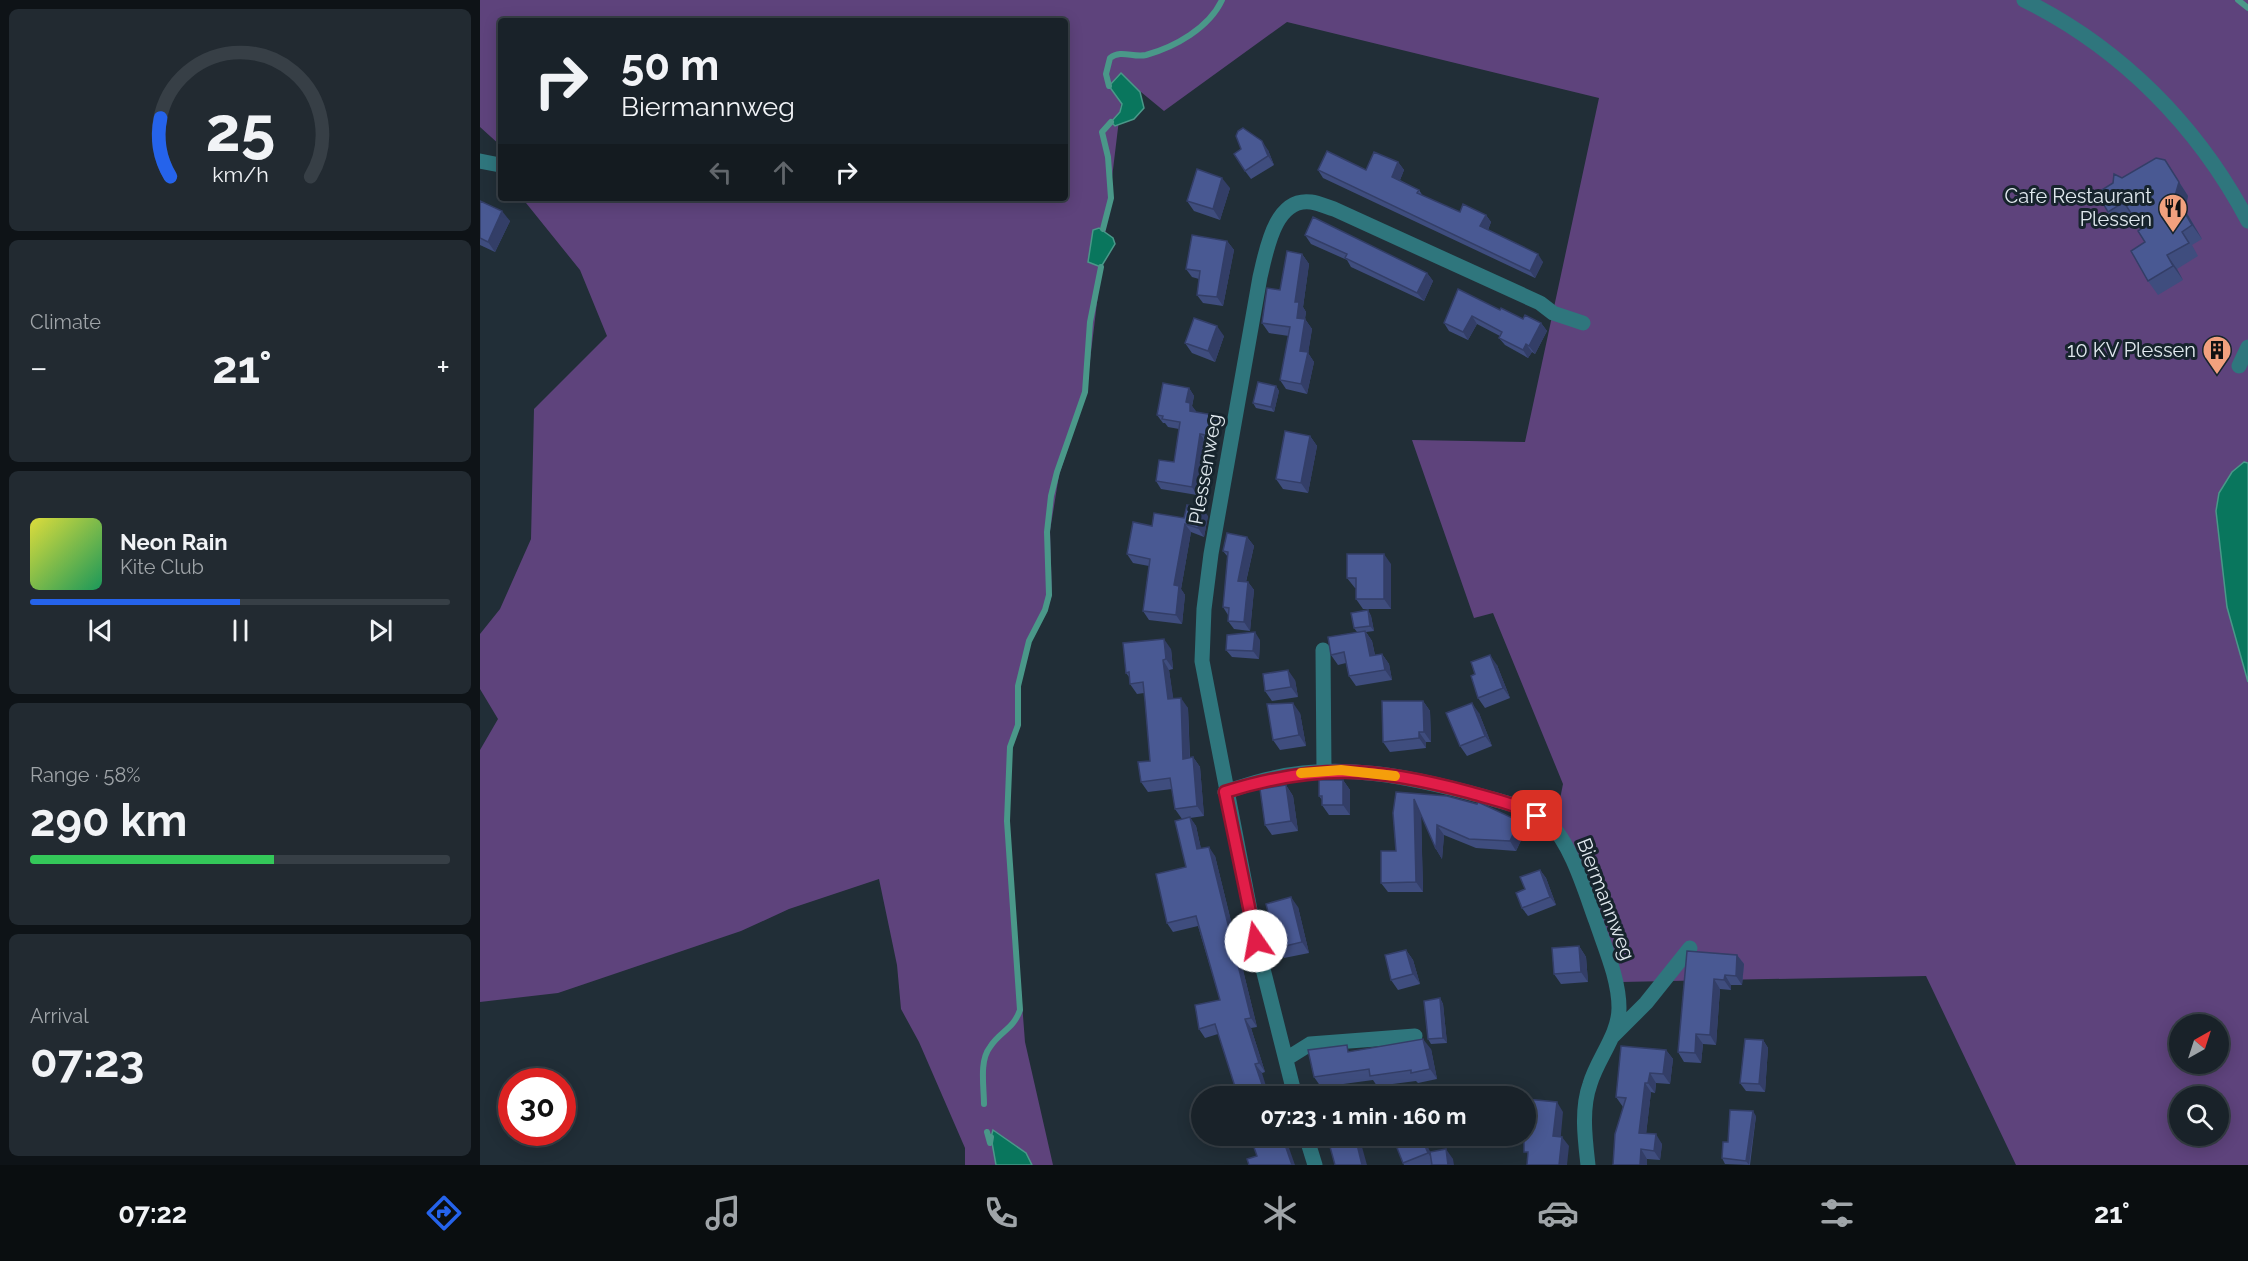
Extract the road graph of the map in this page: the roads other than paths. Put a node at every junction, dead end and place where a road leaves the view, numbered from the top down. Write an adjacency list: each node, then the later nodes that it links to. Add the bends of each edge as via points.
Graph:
1 (2024, 0): 4 (street, via 2088,37 2140,79 2203,148)
2 (480, 161): 3 (street)
3 (498, 165)
4 (2248, 221)
5 (1583, 323): 10 (street, Plessenweg, via 1552,313 1540,303 1334,209 1303,202 1286,211 1269,240 1260,278 1204,609 1202,661)
6 (2248, 347): 7 (street)
7 (2239, 366)
8 (1323, 650): 9 (street)
9 (1324, 771): 10 (street, Biermannweg, via 1273,778); 13 (street, Biermannweg, via 1382,773 1448,787 1525,809 1550,824 1566,848 1592,910 1617,987 1619,1010)
10 (1225, 792): 14 (street, Plessenweg)
11 (1690, 948): 13 (street, via 1646,1003)
12 (1415, 1036): 14 (street, via 1310,1044)
13 (1611, 1038): 18 (street, via 1589,1084 1585,1129)
14 (1286, 1059): 15 (street, Plessenweg)
15 (1293, 1086)
16 (1309, 1146): 17 (street)
17 (1315, 1165)
18 (1588, 1165)

